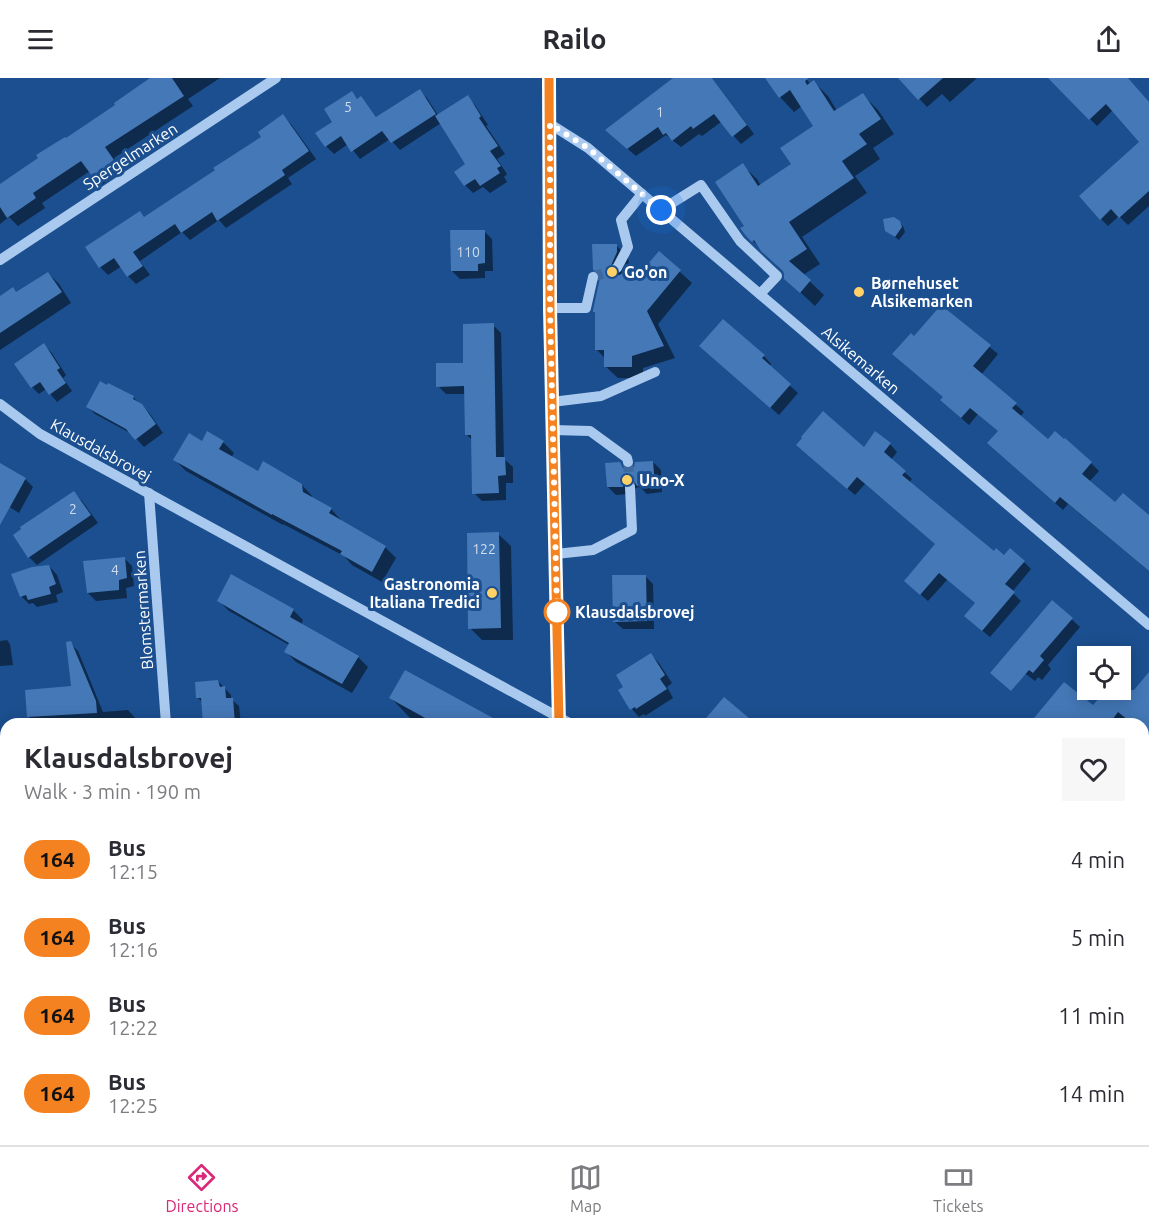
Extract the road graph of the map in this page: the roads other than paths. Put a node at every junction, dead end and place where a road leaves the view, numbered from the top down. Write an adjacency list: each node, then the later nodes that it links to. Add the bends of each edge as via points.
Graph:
1 (276, 78): 6 (street, Spergelmarken)
2 (549, 78): 3 (street)
3 (550, 124): 4 (street, Alsikemarken, via 588,148); 10 (street)
4 (642, 194): 5 (street, Alsikemarken); 7 (street, via 621,220 628,247)
5 (661, 210): 9 (street, Alsikemarken); 9 (street, via 701,185 740,241 777,276)
6 (0, 260)
7 (617, 268)
8 (593, 278): 10 (street, via 586,308)
9 (760, 294): 19 (street, Alsikemarken)
10 (550, 308): 12 (street)
11 (656, 372): 12 (street, via 601,396)
12 (552, 402): 14 (street)
13 (0, 404): 17 (street, Klausdalsbrovej, via 40,434)
14 (553, 430): 15 (street, via 590,431); 18 (street)
15 (628, 462)
16 (630, 487): 18 (street, via 632,530 592,550)
17 (149, 493): 20 (street, Blomstermarken); 21 (street, Klausdalsbrovej)
18 (556, 554): 22 (street)
19 (1149, 625)
20 (166, 718)
21 (554, 718)
22 (559, 718)

